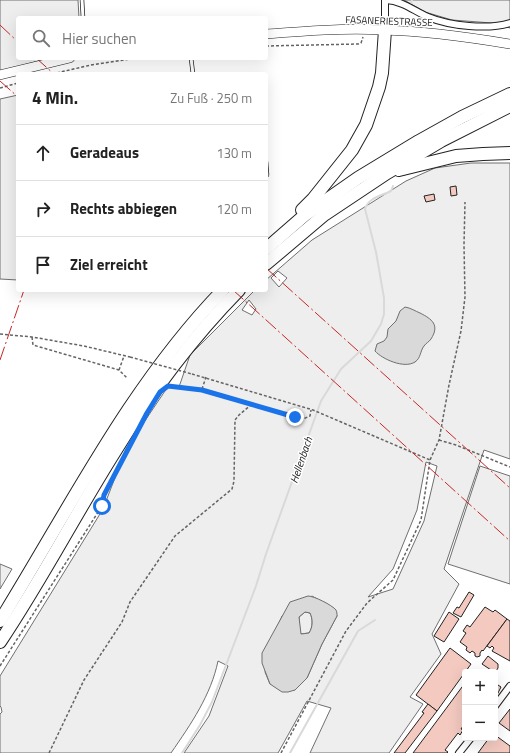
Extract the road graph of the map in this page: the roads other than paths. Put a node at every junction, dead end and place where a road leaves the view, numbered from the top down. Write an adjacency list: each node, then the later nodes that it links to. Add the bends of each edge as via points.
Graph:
1 (82, 0): 3 (lane)
2 (386, 0): 4 (street, via 399,2 443,22 478,27); 5 (street, FASANERIESTRASSE)
3 (83, 16)
4 (510, 23)
5 (385, 24): 6 (street, FASANERIESTRASSE, via 369,29); 7 (street, FASANERIESTRASSE); 16 (highway, via 380,87 366,125 352,150 313,199)
6 (268, 34)
7 (510, 44)
8 (62, 60): 11 (street)
9 (191, 60): 10 (lane)
10 (193, 72)
11 (0, 75)
12 (510, 94): 17 (highway, via 456,120 358,178 305,215)
13 (510, 106): 15 (highway, via 440,141)
14 (510, 153): 15 (highway, via 456,156)
15 (387, 173): 18 (highway, via 324,215)
16 (268, 247)
17 (268, 247)
18 (268, 262)
19 (221, 292): 21 (highway, via 177,342 126,413)
20 (237, 292): 22 (highway, via 187,348 134,422)
21 (0, 621)
22 (0, 642)
23 (510, 686): 24 (street)
24 (496, 705)
25 (469, 741): 26 (street)
26 (459, 753)

